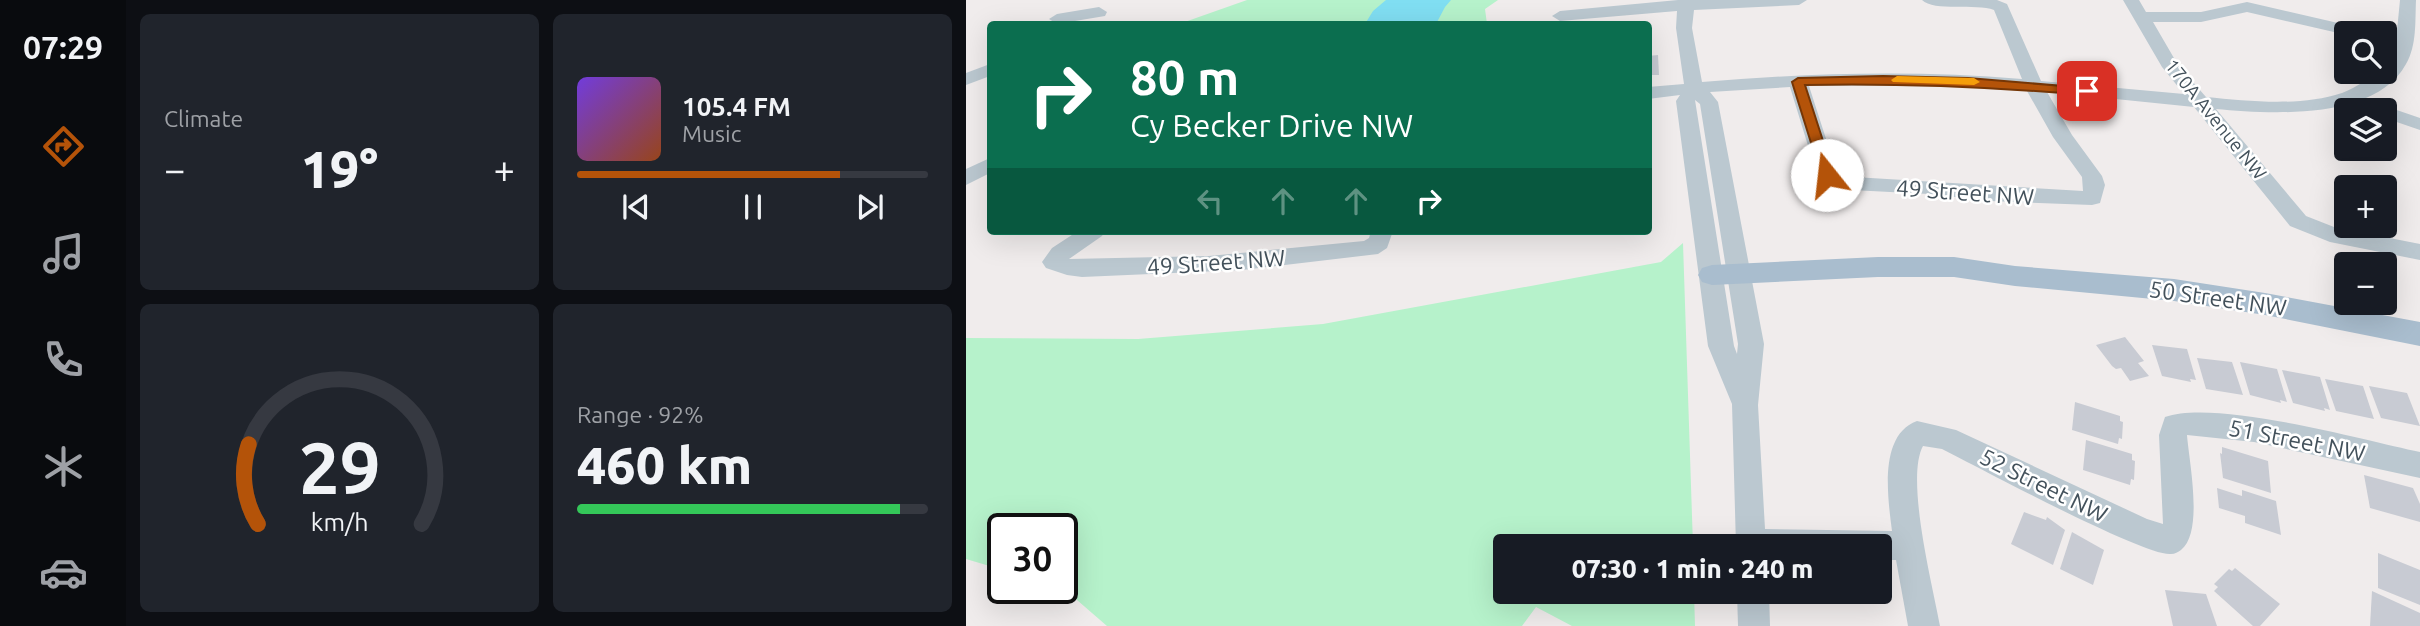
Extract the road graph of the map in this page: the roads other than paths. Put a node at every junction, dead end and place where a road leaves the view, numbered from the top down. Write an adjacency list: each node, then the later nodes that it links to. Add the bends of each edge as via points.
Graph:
1 (1067, 0): 10 (street)
2 (1799, 0): 6 (street)
3 (1930, 0): 17 (street, via 1997,4 2004,11)
4 (2131, 0): 9 (street, 170A Avenue NW)
5 (2408, 0): 13 (street)
6 (1685, 3): 8 (street); 18 (street, via 1684,28)
7 (1099, 12): 11 (street)
8 (1560, 16)
9 (2142, 17): 12 (street, via 2200,17 2247,7); 22 (street, 170A Avenue NW, via 2171,68)
10 (1056, 21)
11 (1060, 21)
12 (2334, 27)
13 (2412, 46): 20 (street, via 2391,74)
14 (987, 70): 15 (street)
15 (966, 80)
16 (1798, 82): 17 (street, via 1911,80); 17 (street, 49 Street NW, via 1831,181 2092,198 2092,176); 18 (street)
17 (2034, 86): 22 (street)
18 (1694, 88): 19 (street); 30 (street, via 1685,101)
19 (1652, 93)
20 (2354, 95): 21 (street); 22 (street, via 2314,104 2273,106)
21 (2359, 98)
22 (2199, 102): 29 (street, 170A Avenue NW, via 2298,220 2311,228)
23 (2397, 116): 24 (street)
24 (2420, 124)
25 (987, 167): 26 (street)
26 (966, 178)
27 (1088, 235): 28 (street, 49 Street NW, via 1054,262 1068,267 1189,266 1274,260 1370,248)
28 (1379, 238)
29 (2420, 252)
30 (1726, 281): 31 (main road, 50 Street NW, via 1972,281 2015,276 2265,303); 32 (street, via 1721,346); 32 (street, via 1751,344)
31 (2420, 334)
32 (1745, 405): 34 (street)
33 (2420, 465): 35 (street, 51 Street NW, via 2183,422 2175,425 2173,435 2179,521)
34 (1751, 534)
35 (2170, 540): 37 (street, 52 Street NW, via 2143,532 1946,438 1917,433 1909,442 1904,462)
36 (1892, 546): 37 (street)
37 (1911, 546): 40 (street)
38 (1753, 604): 39 (street)
39 (1754, 626)
40 (1924, 626)

